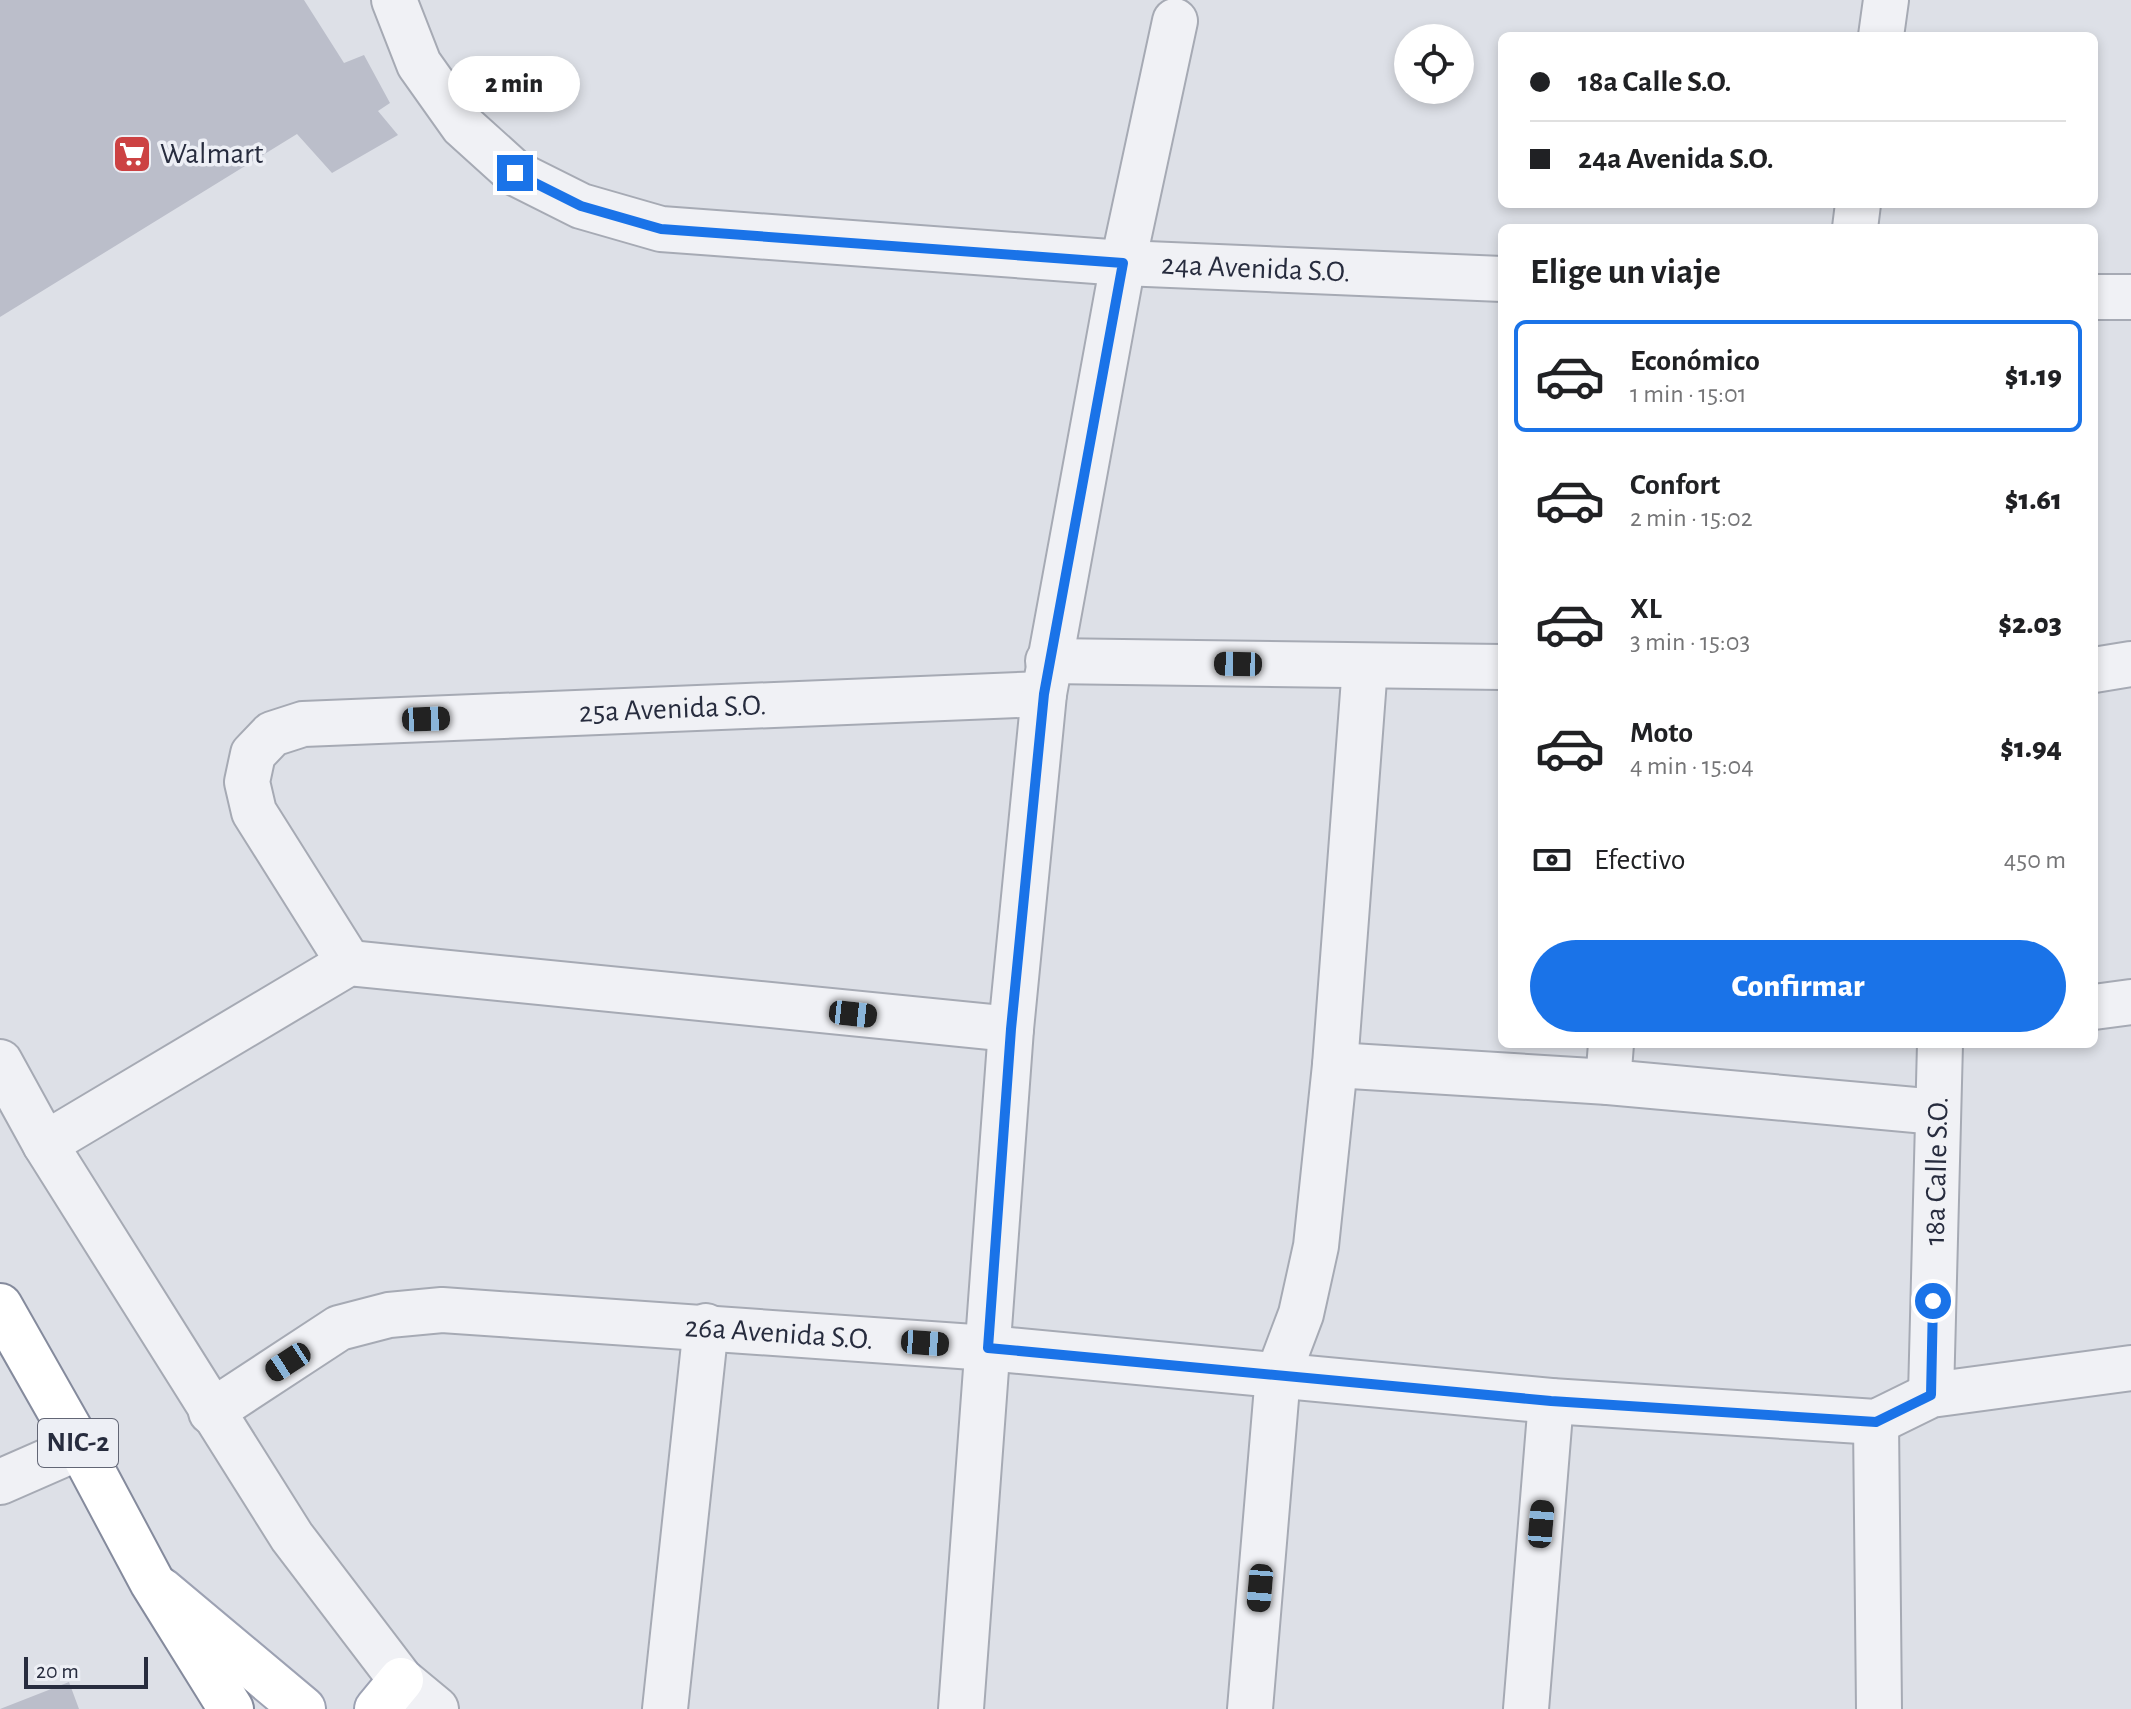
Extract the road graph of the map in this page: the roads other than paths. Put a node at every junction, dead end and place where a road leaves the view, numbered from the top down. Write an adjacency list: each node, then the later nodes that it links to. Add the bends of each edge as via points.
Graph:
1 (394, 0): 5 (street, 24a Avenida S.O., via 419,64 463,126 515,173 581,206 661,229)
2 (1886, 0): 4 (street)
3 (1175, 21): 5 (street)
4 (1882, 32)
5 (1123, 263): 6 (street, 24a Avenida S.O.); 13 (street)
6 (1498, 279)
7 (2098, 297): 8 (street)
8 (2131, 297)
9 (2131, 664): 12 (street)
10 (1365, 666): 11 (street, 25a Avenida S.O.); 13 (street, 25a Avenida S.O.); 21 (street)
11 (1498, 667)
12 (2098, 669)
13 (1046, 677): 14 (street, 25a Avenida S.O., via 303,724 272,734 253,754 247,782 254,812); 17 (street)
14 (349, 963): 17 (street); 23 (street)
15 (2131, 1002): 16 (street)
16 (2098, 1006)
17 (1011, 1029): 26 (street)
18 (1940, 1048): 22 (street, 18a Calle S.O.)
19 (0, 1062): 23 (street)
20 (1609, 1063): 21 (street); 22 (street)
21 (1335, 1065): 28 (street, via 1316,1246 1301,1314)
22 (1937, 1112): 29 (street, 18a Calle S.O.)
23 (45, 1144): 31 (street)
24 (0, 1306): 33 (main road, NIC-2)
25 (706, 1326): 26 (street, 26a Avenida S.O.); 31 (street, 26a Avenida S.O., via 442,1310 389,1315 339,1328); 41 (street)
26 (988, 1348): 28 (street, 26a Avenida S.O.); 42 (street)
27 (2131, 1368): 29 (street, 26a Avenida S.O.)
28 (1278, 1375): 30 (street, 26a Avenida S.O.); 43 (street)
29 (1931, 1395): 32 (street, 26a Avenida S.O.)
30 (1551, 1401): 32 (street, 26a Avenida S.O.); 44 (street)
31 (211, 1412): 36 (street)
32 (1876, 1422): 45 (street)
33 (80, 1447): 34 (street); 35 (main road, NIC-2)
34 (0, 1482)
35 (152, 1582): 37 (main road, NIC-2); 38 (main road, NIC-2); 39 (main road)
36 (389, 1694): 40 (street)
37 (197, 1709)
38 (231, 1709)
39 (303, 1709)
40 (436, 1709)
41 (665, 1709)
42 (961, 1709)
43 (1250, 1709)
44 (1526, 1709)
45 (1879, 1709)

